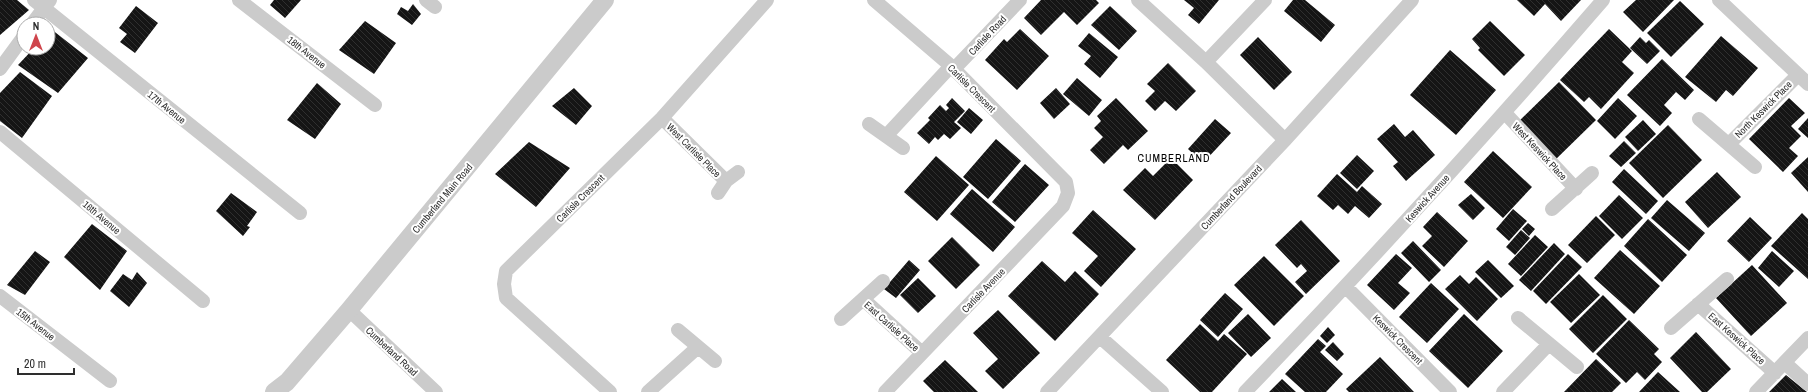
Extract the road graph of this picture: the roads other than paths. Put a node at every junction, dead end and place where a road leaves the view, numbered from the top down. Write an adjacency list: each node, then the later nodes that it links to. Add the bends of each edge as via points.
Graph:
1 (239, 0): 18 (street, 18th Avenue)
2 (605, 0): 42 (street, Cumberland Main Road)
3 (767, 0): 20 (street, Carlisle Crescent)
4 (874, 0): 15 (street, Carlisle Crescent)
5 (1020, 0): 15 (street, Carlisle Road)
6 (1138, 0): 14 (street)
7 (1264, 0): 14 (street)
8 (1412, 0): 25 (street, Cumberland Boulevard)
9 (1603, 0): 19 (street, Keswick Avenue)
10 (1719, 0): 17 (street)
11 (43, 3): 12 (street); 34 (street, 17th Avenue)
12 (36, 16)
13 (16, 47): 16 (street)
14 (1206, 62): 25 (street)
15 (952, 68): 24 (street, Carlisle Road); 31 (street, Carlisle Crescent)
16 (0, 69)
17 (1803, 79): 26 (street, North Keswick Place)
18 (375, 105)
19 (1505, 113): 32 (street, West Keswick Place); 37 (street, Keswick Avenue)
20 (662, 118): 29 (street, West Carlisle Place, via 722,187); 59 (street, Carlisle Crescent, via 506,271 506,298)
21 (1699, 119): 26 (street, North Keswick Place)
22 (869, 124): 24 (street)
23 (0, 132): 40 (street, 16th Avenue)
24 (886, 136): 27 (street)
25 (1285, 140): 47 (street, Cumberland Boulevard)
26 (1729, 144): 28 (street, North Keswick Place)
27 (904, 148)
28 (1754, 166)
29 (738, 172)
30 (1592, 173): 32 (street, West Keswick Place)
31 (1066, 182): 51 (street, Carlisle Avenue, via 1068,193 1063,206)
32 (1576, 189): 33 (street, West Keswick Place)
33 (1552, 210)
34 (300, 213)
35 (1726, 279): 41 (street)
36 (883, 281): 39 (street, East Carlisle Place)
37 (1346, 287): 64 (street, Keswick Avenue); 65 (street, Keswick Crescent)
38 (0, 296): 55 (street, 15th Avenue)
39 (863, 300): 44 (street, East Carlisle Place); 51 (street, East Carlisle Place)
40 (204, 301)
41 (1698, 304): 45 (street); 54 (street, East Keswick Place)
42 (348, 310): 57 (street, Cumberland Main Road, via 287,382); 58 (street, Cumberland Road)
43 (1518, 318): 49 (street)
44 (841, 319)
45 (1670, 328)
46 (678, 330): 50 (street)
47 (1100, 337): 62 (street, Cumberland Boulevard); 63 (street)
48 (1808, 338): 54 (street)
49 (1549, 344): 53 (street); 66 (street)
50 (698, 347): 52 (street); 60 (street)
51 (922, 353): 61 (street, Carlisle Avenue)
52 (715, 361)
53 (1577, 367)
54 (1780, 368): 56 (street, East Keswick Place); 67 (street)
55 (110, 381)
56 (1808, 384)
57 (274, 392)
58 (436, 392)
59 (610, 392)
60 (648, 392)
61 (885, 392)
62 (1047, 392)
63 (1162, 392)
64 (1245, 392)
65 (1450, 392)
66 (1503, 392)
67 (1756, 392)

